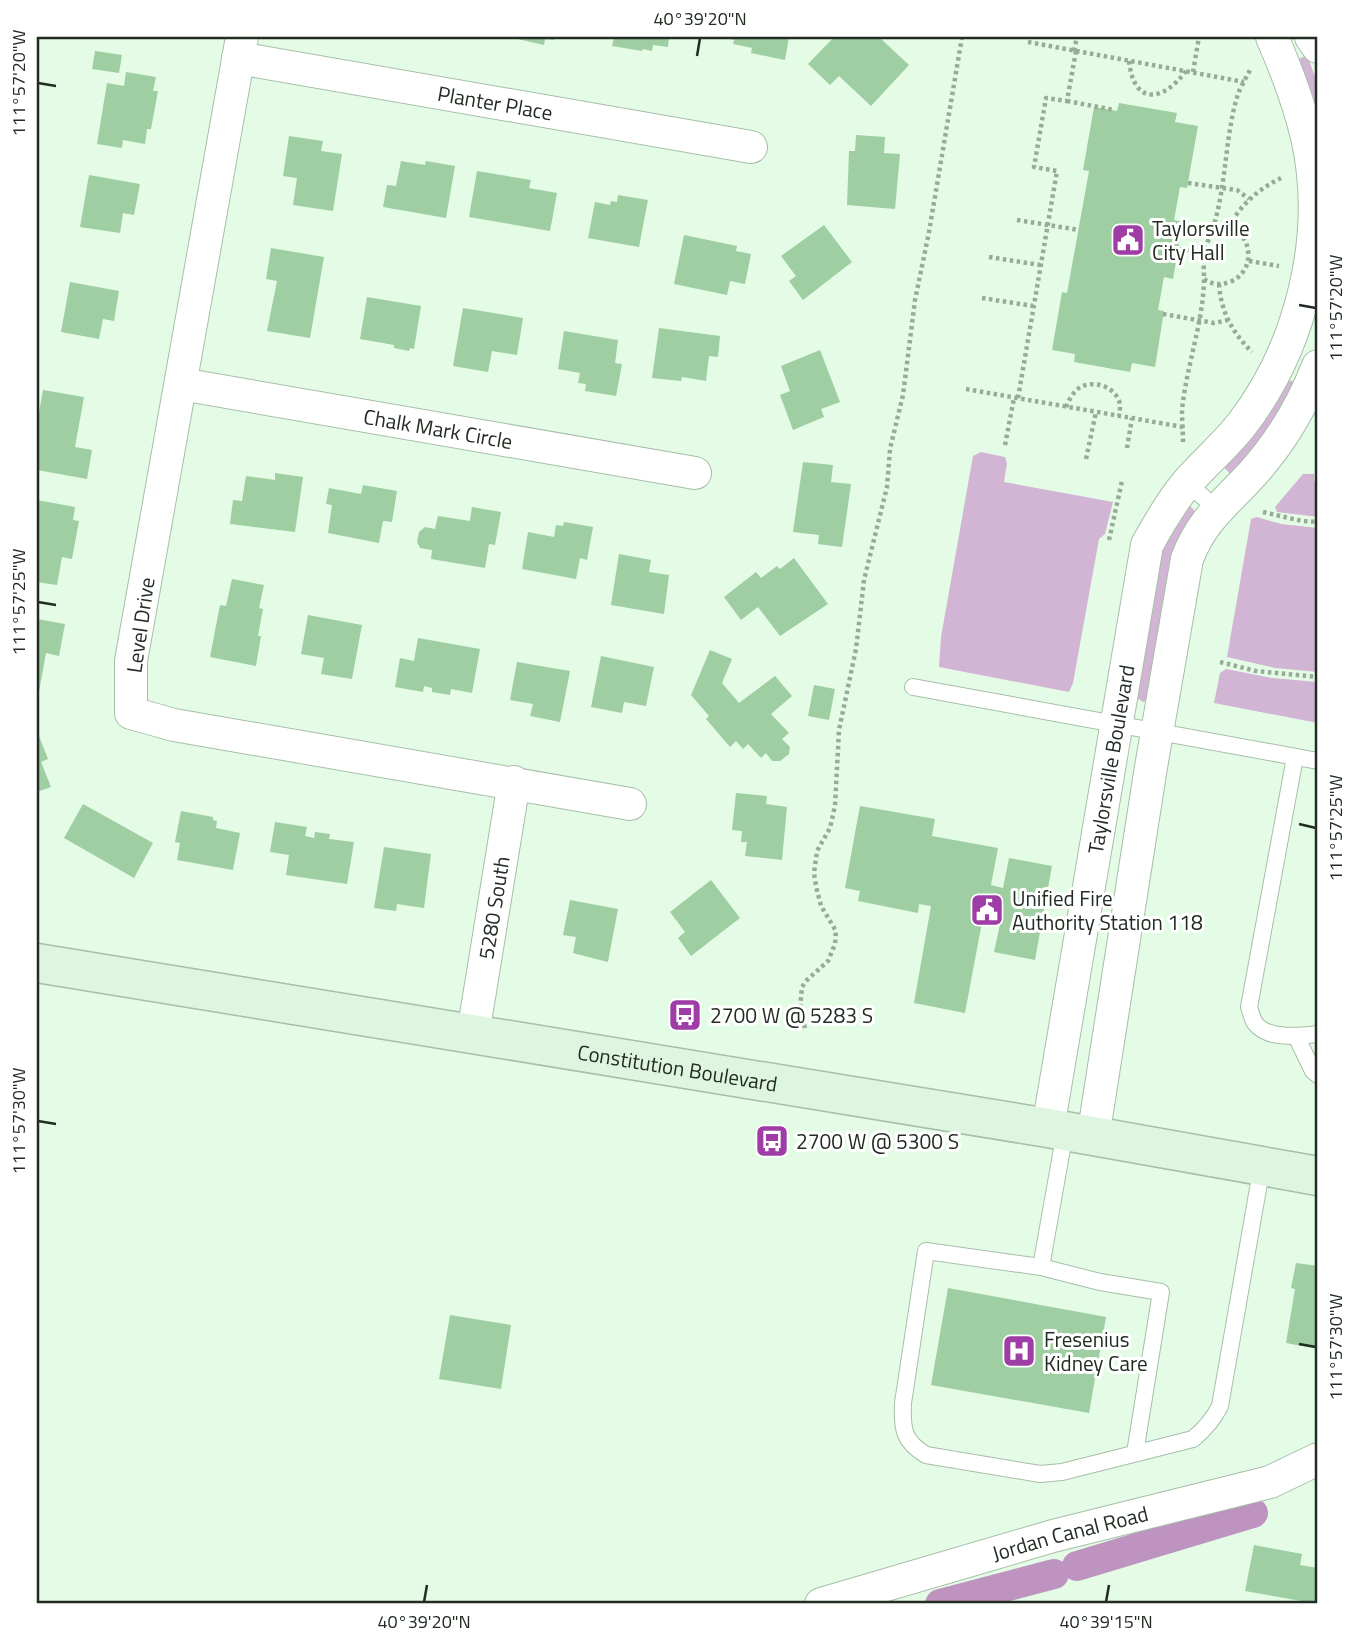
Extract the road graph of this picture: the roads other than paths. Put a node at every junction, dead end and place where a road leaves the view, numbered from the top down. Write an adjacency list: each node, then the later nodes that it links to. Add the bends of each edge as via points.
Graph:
1 (1272, 37): 6 (street, Taylorsville Boulevard, via 1307,137 1314,181)
2 (1311, 37): 3 (street)
3 (1318, 47)
4 (240, 48): 5 (street, Planter Place); 9 (street, Level Drive)
5 (751, 147)
6 (1315, 249): 7 (street, Taylorsville Boulevard)
7 (1311, 297): 11 (street, Taylorsville Boulevard, via 1268,386 1241,426)
8 (1318, 366): 12 (street, Taylorsville Boulevard, via 1272,449)
9 (181, 384): 10 (street, Chalk Mark Circle); 18 (street, Level Drive, via 131,661 131,713 174,725)
10 (695, 473)
11 (1187, 483): 12 (lane); 14 (street, Taylorsville Boulevard, via 1147,545)
12 (1217, 509): 15 (street, Taylorsville Boulevard, via 1196,537 1187,559)
13 (913, 687): 14 (lane)
14 (1117, 723): 15 (lane); 25 (street, Taylorsville Boulevard)
15 (1158, 731): 16 (lane); 25 (street, Taylorsville Boulevard)
16 (1296, 757): 17 (lane); 23 (lane, via 1249,1007 1254,1022 1265,1032)
17 (1318, 761)
18 (514, 782): 19 (street, Level Drive); 21 (street, 5280 South)
19 (630, 804)
20 (37, 963): 21 (main road, Constitution Boulevard)
21 (473, 1034): 25 (main road, Constitution Boulevard)
22 (1318, 1034): 23 (lane)
23 (1296, 1036): 24 (lane)
24 (1318, 1075)
25 (1069, 1132): 26 (main road, Constitution Boulevard); 28 (lane)
26 (1262, 1166): 27 (main road, Constitution Boulevard); 29 (lane, via 1220,1406 1193,1438)
27 (1318, 1177)
28 (1041, 1267): 29 (lane, via 1161,1292); 29 (lane, via 926,1251 903,1403 905,1435 912,1447 926,1455 1040,1474)
29 (1135, 1453)
30 (1318, 1459): 31 (street, Jordan Canal Road, via 1270,1482 1054,1536)
31 (821, 1604)

